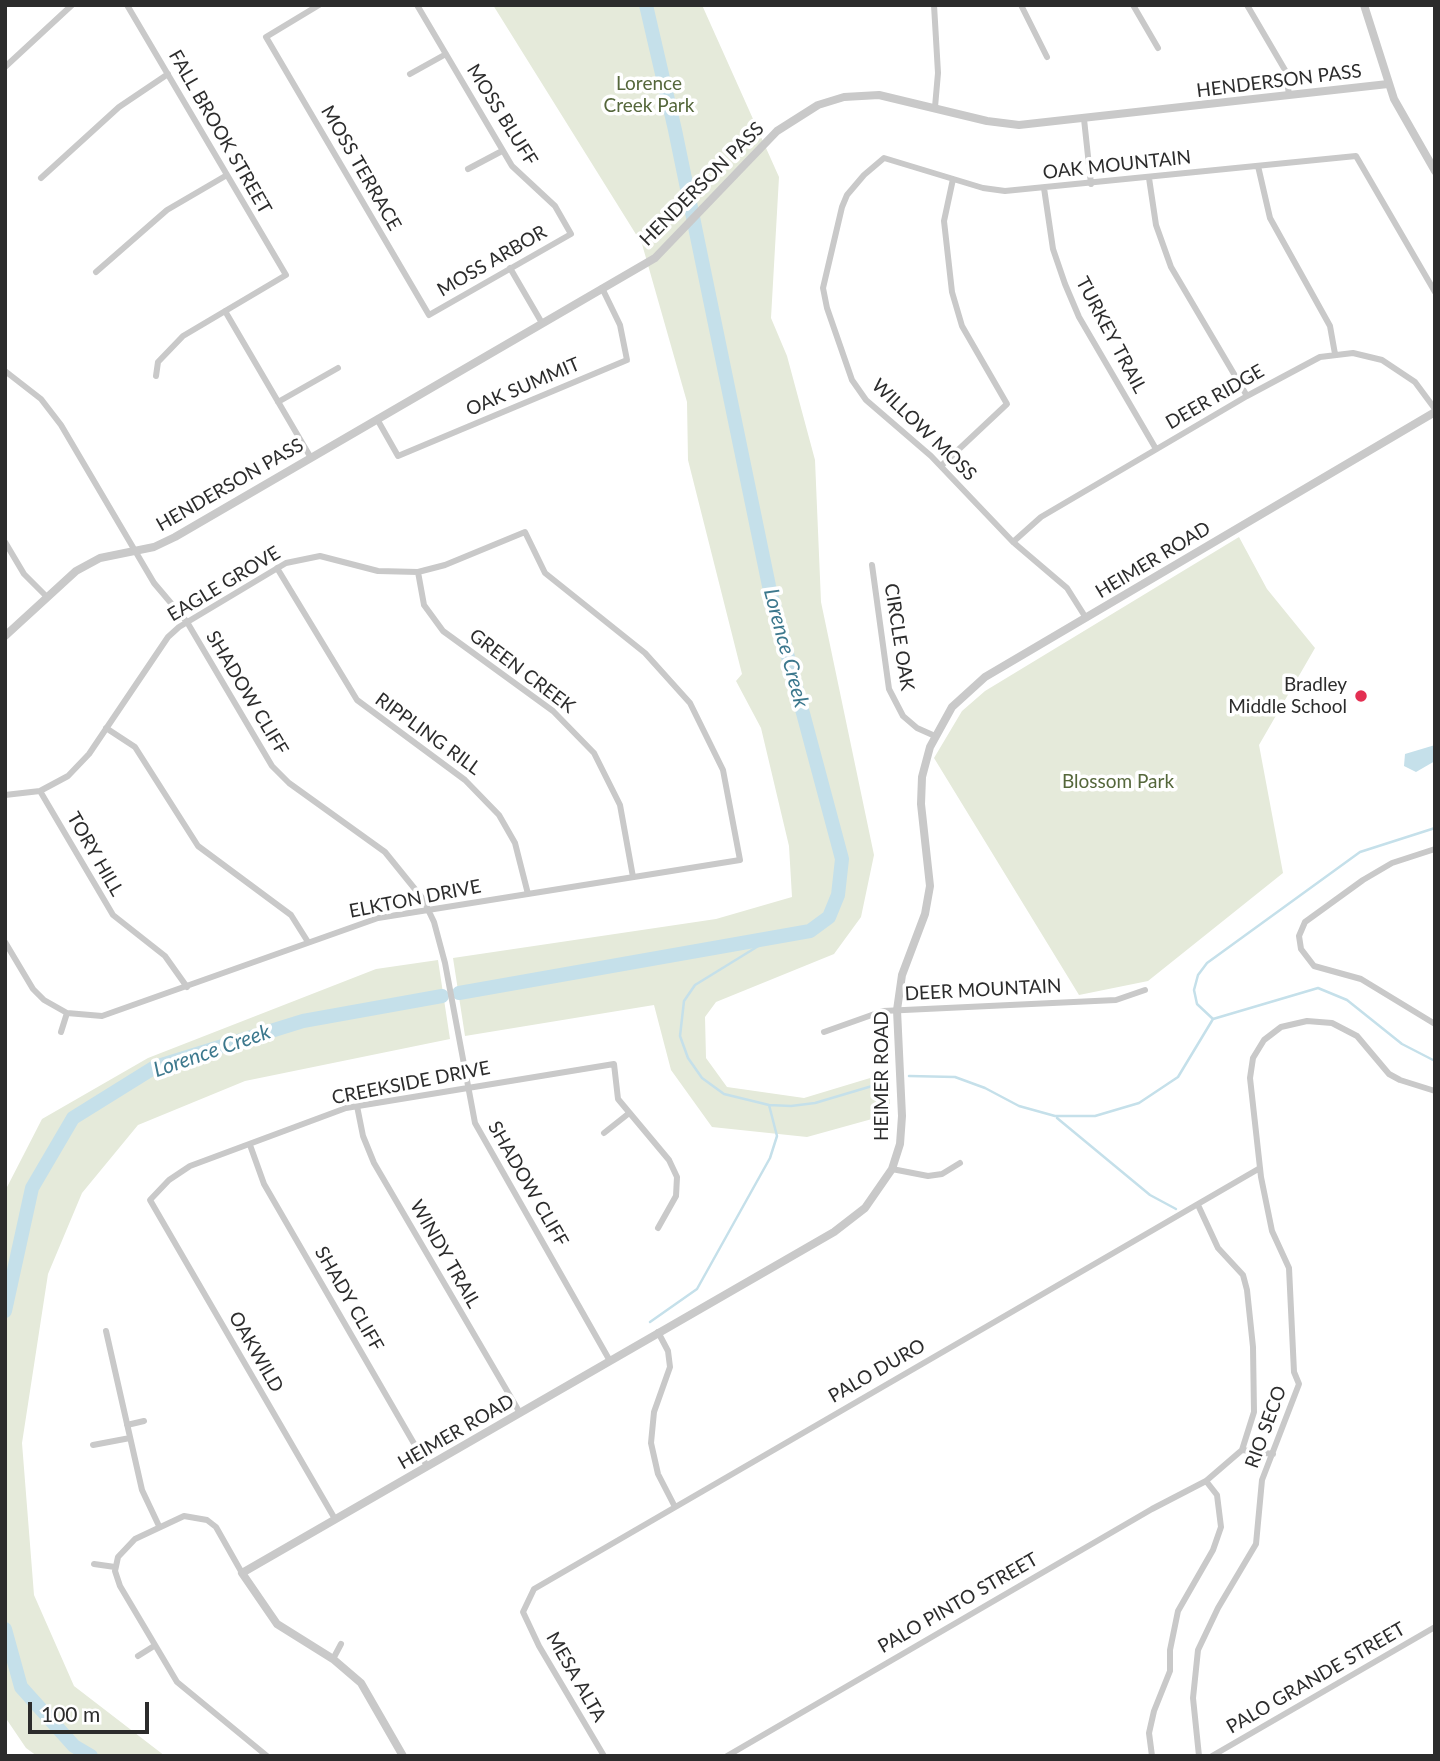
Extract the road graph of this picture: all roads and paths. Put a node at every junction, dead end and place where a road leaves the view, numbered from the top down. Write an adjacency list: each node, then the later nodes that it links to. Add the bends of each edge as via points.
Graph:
1 (72, 5): 13 (street)
2 (127, 5): 15 (street, FALL BROOK STREET)
3 (319, 5): 37 (street, MOSS TERRACE, via 266,37)
4 (417, 5): 11 (street, MOSS BLUFF)
5 (935, 5): 18 (street)
6 (1021, 5): 12 (street)
7 (1133, 5): 10 (street)
8 (1247, 5): 17 (street, via 1285,70)
9 (1364, 5): 16 (street)
10 (1158, 48)
11 (446, 54): 14 (street); 20 (street, MOSS BLUFF)
12 (1047, 57)
13 (5, 67)
14 (410, 74)
15 (169, 75): 25 (street, FALL BROOK STREET); 26 (street, via 119,107)
16 (1388, 84): 17 (street, HENDERSON PASS); 24 (street)
17 (1289, 94): 19 (street, HENDERSON PASS)
18 (935, 107): 19 (street, HENDERSON PASS, via 1003,124); 34 (street, HENDERSON PASS, via 879,95 831,101 791,120 661,253)
19 (1083, 119): 29 (street)
20 (502, 151): 23 (street); 31 (street, MOSS BLUFF, via 518,174 555,206)
21 (884, 158): 28 (street, OAK MOUNTAIN); 49 (street, WILLOW MOSS, via 857,181 842,207 824,274 827,307 860,394)
22 (1258, 166): 27 (street, OAK MOUNTAIN); 35 (street, OAK MOUNTAIN, via 1356,156); 39 (street, via 1270,218 1330,326)
23 (468, 169)
24 (1435, 171)
25 (227, 175): 33 (street, via 167,210); 36 (street, FALL BROOK STREET, via 286,275)
26 (41, 178)
27 (1149, 178): 29 (street, OAK MOUNTAIN); 43 (street, via 1156,225 1171,267)
28 (953, 179): 30 (street, OAK MOUNTAIN, via 997,191); 49 (street, via 944,221 952,292 970,342 1007,404)
29 (1091, 184): 30 (street, OAK MOUNTAIN)
30 (1044, 188): 47 (street, TURKEY TRAIL, via 1053,249 1065,284 1088,334)
31 (571, 233): 32 (street, MOSS ARBOR)
32 (510, 268): 37 (street, MOSS ARBOR); 38 (street)
33 (96, 272)
34 (603, 288): 38 (street, HENDERSON PASS); 46 (street, OAK SUMMIT, via 620,325 627,360 398,456)
35 (1435, 292)
36 (225, 311): 42 (street, via 183,336 158,362); 44 (street)
37 (429, 315)
38 (542, 323): 46 (street, HENDERSON PASS)
39 (1335, 354): 43 (street, DEER RIDGE, via 1311,361); 45 (street, DEER RIDGE, via 1363,355 1391,364 1415,382)
40 (338, 368): 44 (street)
41 (5, 371): 52 (street, SHADOW CLIFF, via 52,412)
42 (156, 376)
43 (1247, 396): 47 (street, DEER RIDGE)
44 (278, 402): 48 (street)
45 (1435, 410): 57 (street, HEIMER ROAD)
46 (377, 419): 48 (street, HENDERSON PASS)
47 (1156, 449): 51 (street, DEER RIDGE, via 1041,517)
48 (311, 458): 52 (street, HENDERSON PASS, via 175,537)
49 (941, 466): 51 (street, WILLOW MOSS)
50 (5, 542): 56 (street, via 24,573)
51 (1013, 542): 57 (street, WILLOW MOSS, via 1067,588)
52 (135, 550): 56 (street, HENDERSON PASS, via 90,563); 58 (street, SHADOW CLIFF)
53 (872, 565): 61 (street, CIRCLE OAK, via 889,689 903,716)
54 (277, 568): 55 (street, EAGLE GROVE, via 294,559 320,556 378,570); 58 (street, EAGLE GROVE); 67 (street, RIPPLING RILL, via 357,700 465,780 499,815 514,843)
55 (418, 572): 65 (street, EAGLE GROVE, via 525,532 545,573 645,653 690,703 723,770); 66 (street, GREEN CREEK, via 424,605 443,631 552,711 594,753 620,806)
56 (46, 596): 59 (street, HENDERSON PASS)
57 (1086, 618): 61 (street, HEIMER ROAD, via 985,677 952,707)
58 (187, 622): 60 (street, EAGLE GROVE, via 168,638); 68 (street, SHADOW CLIFF, via 272,766 385,852)
59 (5, 636)
60 (106, 728): 62 (street, EAGLE GROVE, via 76,769); 70 (street, via 135,747 198,846 291,915)
61 (935, 736): 73 (street, HEIMER ROAD, via 924,769 920,804 930,886 925,914 902,975)
62 (40, 791): 63 (street, EAGLE GROVE); 71 (street, TORY HILL, via 108,909 165,956)
63 (5, 795)
64 (1435, 849): 75 (street, via 1392,863 1305,922 1299,936 1309,963 1362,978)
65 (740, 860): 66 (street, ELKTON DRIVE)
66 (633, 877): 67 (street, ELKTON DRIVE)
67 (528, 894): 68 (street, ELKTON DRIVE)
68 (430, 910): 70 (street, ELKTON DRIVE, via 358,923); 78 (street, SHADOW CLIFF, via 445,963)
69 (5, 942): 74 (street, via 33,989)
70 (308, 942): 71 (street, ELKTON DRIVE)
71 (187, 987): 74 (street, ELKTON DRIVE, via 102,1016)
72 (1145, 990): 73 (street, DEER MOUNTAIN, via 1116,1000)
73 (897, 1010): 77 (street, DEER MOUNTAIN); 86 (street, HEIMER ROAD, via 902,1123)
74 (67, 1013): 76 (street)
75 (1435, 1024)
76 (61, 1032)
77 (824, 1032)
78 (466, 1088): 80 (street, CREEKSIDE DRIVE); 81 (street, CREEKSIDE DRIVE, via 614,1064 618,1099); 92 (street, SHADOW CLIFF, via 478,1130)
79 (1435, 1091): 85 (street, RIO SECO, via 1389,1074 1357,1036 1327,1023 1307,1021 1281,1027 1255,1052 1251,1072)
80 (357, 1106): 83 (street, CREEKSIDE DRIVE); 93 (street, WINDY TRAIL, via 374,1163)
81 (628, 1114): 82 (street); 89 (street, via 669,1160 677,1177 676,1196)
82 (604, 1133)
83 (250, 1145): 87 (street, CREEKSIDE DRIVE, via 180,1171); 100 (street, SHADY CLIFF, via 264,1184)
84 (960, 1163): 86 (street, via 928,1176)
85 (1260, 1168): 88 (street, PALO DURO); 99 (street, RIO SECO, via 1272,1231 1289,1268 1294,1372 1299,1384)
86 (892, 1169): 91 (street, HEIMER ROAD, via 872,1200 851,1220)
87 (150, 1200): 103 (street, OAKWILD)
88 (1198, 1205): 98 (street, RIO SECO, via 1218,1248 1243,1275 1247,1290 1254,1412); 102 (street, PALO DURO)
89 (658, 1228)
90 (106, 1331): 95 (street)
91 (658, 1332): 92 (street, HEIMER ROAD); 102 (street, via 670,1367 654,1412 651,1443 658,1474)
92 (610, 1361): 93 (street, HEIMER ROAD)
93 (520, 1413): 100 (street, HEIMER ROAD)
94 (144, 1421): 95 (street)
95 (127, 1425): 96 (street)
96 (130, 1438): 97 (street); 104 (street, via 142,1490)
97 (93, 1446)
98 (1242, 1450): 99 (street); 101 (street, RIO SECO)
99 (1273, 1454): 119 (street, RIO SECO, via 1262,1480 1256,1544 1198,1650 1193,1698)
100 (427, 1466): 103 (street, HEIMER ROAD)
101 (1206, 1481): 117 (street, PALO PINTO STREET); 118 (street, via 1217,1495 1221,1527 1178,1611 1170,1671 1149,1733)
102 (676, 1507): 108 (street, PALO DURO, via 551,1576 529,1594)
103 (335, 1519): 107 (street, HEIMER ROAD)
104 (159, 1526): 106 (street, via 124,1549); 107 (street, via 184,1516 207,1520 222,1535)
105 (94, 1564): 106 (street)
106 (115, 1567): 111 (street, via 120,1586)
107 (242, 1573): 113 (street, via 277,1624)
108 (523, 1612): 116 (street, MESA ALTA)
109 (1435, 1627): 120 (street, PALO GRANDE STREET)
110 (341, 1644): 113 (street)
111 (154, 1646): 112 (street); 114 (street, via 186,1691)
112 (138, 1656)
113 (333, 1659): 115 (street, via 361,1683)
114 (267, 1756)
115 (403, 1756)
116 (604, 1756)
117 (726, 1756)
118 (1152, 1756)
119 (1199, 1756)
120 (1212, 1756)

